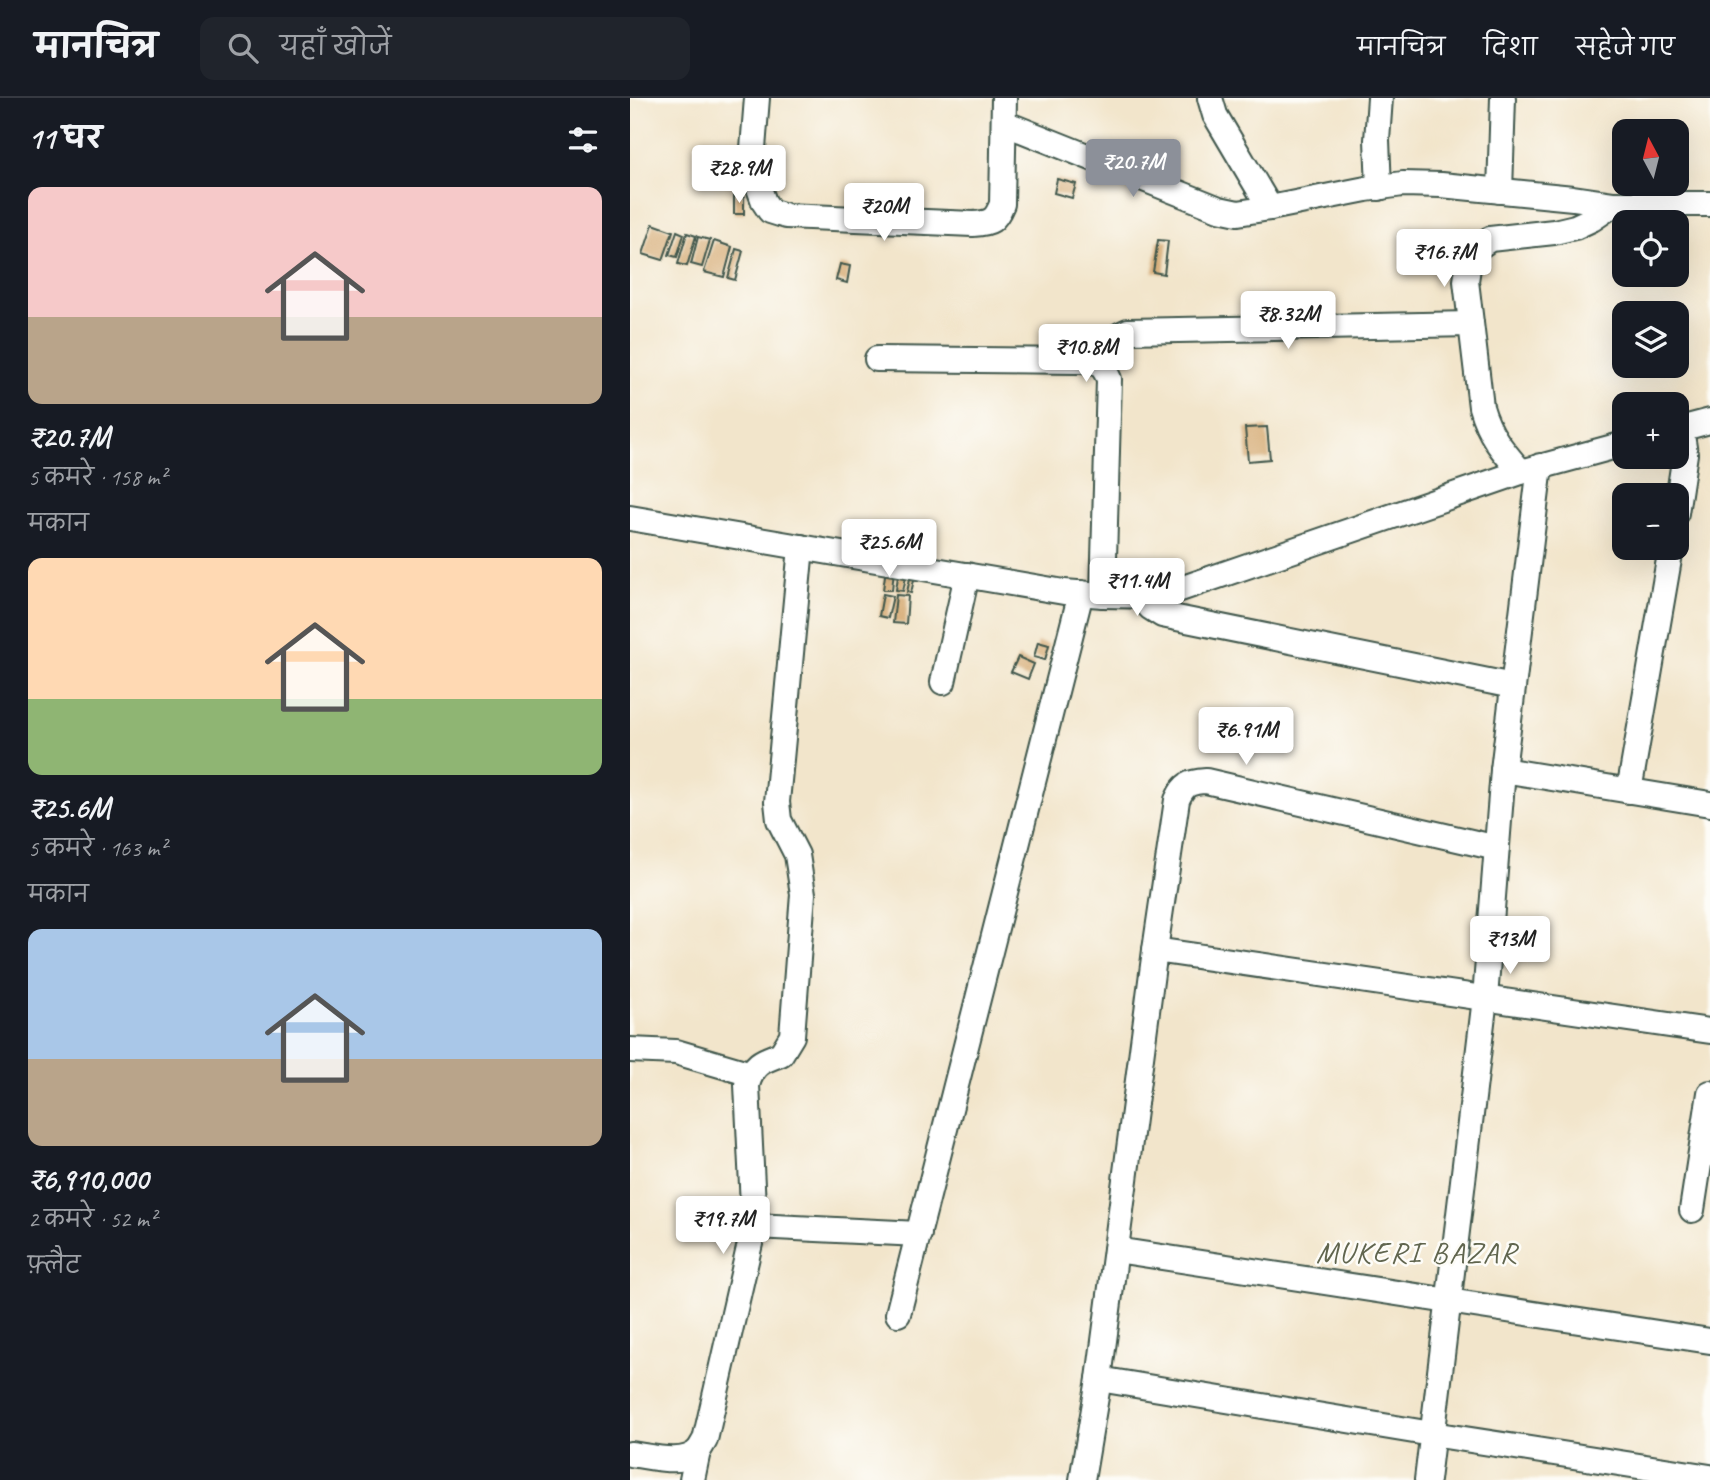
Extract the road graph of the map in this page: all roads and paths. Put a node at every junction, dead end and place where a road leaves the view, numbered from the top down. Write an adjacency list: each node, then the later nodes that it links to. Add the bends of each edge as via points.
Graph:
1 (757, 98): 6 (street, via 755,177 771,211 786,216 988,223 998,216 1002,204)
2 (1004, 98): 6 (street)
3 (1210, 98): 11 (street, via 1215,115)
4 (1380, 98): 7 (street)
5 (1503, 98): 8 (street)
6 (1004, 123): 11 (street, via 1219,209 1238,213)
7 (1379, 188): 8 (street, via 1403,184); 11 (street)
8 (1500, 191): 9 (street)
9 (1614, 204): 10 (street); 12 (street, via 1575,227 1490,239 1477,248 1466,281)
10 (1710, 204)
11 (1270, 208)
12 (1471, 324): 14 (street, via 1129,331 1109,343); 18 (street, via 1486,425 1496,443)
13 (877, 359): 14 (street)
14 (1097, 363): 23 (street, via 1109,379)
15 (1710, 421): 16 (street)
16 (1689, 426)
17 (1612, 447): 18 (street)
18 (1531, 469): 24 (street, via 1160,596); 26 (street)
19 (630, 518): 20 (street)
20 (801, 547): 22 (street); 35 (street, via 776,802 779,820 797,855 803,894 792,1036 781,1054 761,1061)
21 (1669, 560): 28 (street)
22 (967, 575): 23 (street); 25 (street)
23 (1092, 594): 24 (street); 39 (street)
24 (1139, 595): 26 (street, via 1162,615)
25 (943, 682)
26 (1513, 686): 27 (street)
27 (1503, 769): 28 (street); 30 (street)
28 (1629, 791): 29 (street)
29 (1710, 804)
30 (1497, 848): 31 (street, via 1206,781 1193,782 1182,788 1177,800); 32 (street)
31 (1155, 950): 32 (street); 40 (street)
32 (1485, 998): 33 (street); 41 (street)
33 (1710, 1031)
34 (630, 1050): 35 (street, via 676,1052)
35 (751, 1074): 38 (street, via 747,1085)
36 (1710, 1093): 37 (street)
37 (1692, 1210)
38 (754, 1226): 39 (street); 46 (street, via 705,1440)
39 (919, 1234): 42 (street)
40 (1116, 1250): 41 (street); 44 (street)
41 (1448, 1300): 43 (street); 45 (street)
42 (898, 1314)
43 (1710, 1341)
44 (1099, 1379): 45 (street); 50 (street)
45 (1432, 1434): 48 (street); 51 (street)
46 (698, 1451): 47 (street, via 687,1458 668,1459); 49 (street)
47 (630, 1454)
48 (1710, 1477)
49 (692, 1480)
50 (1082, 1480)
51 (1426, 1480)

